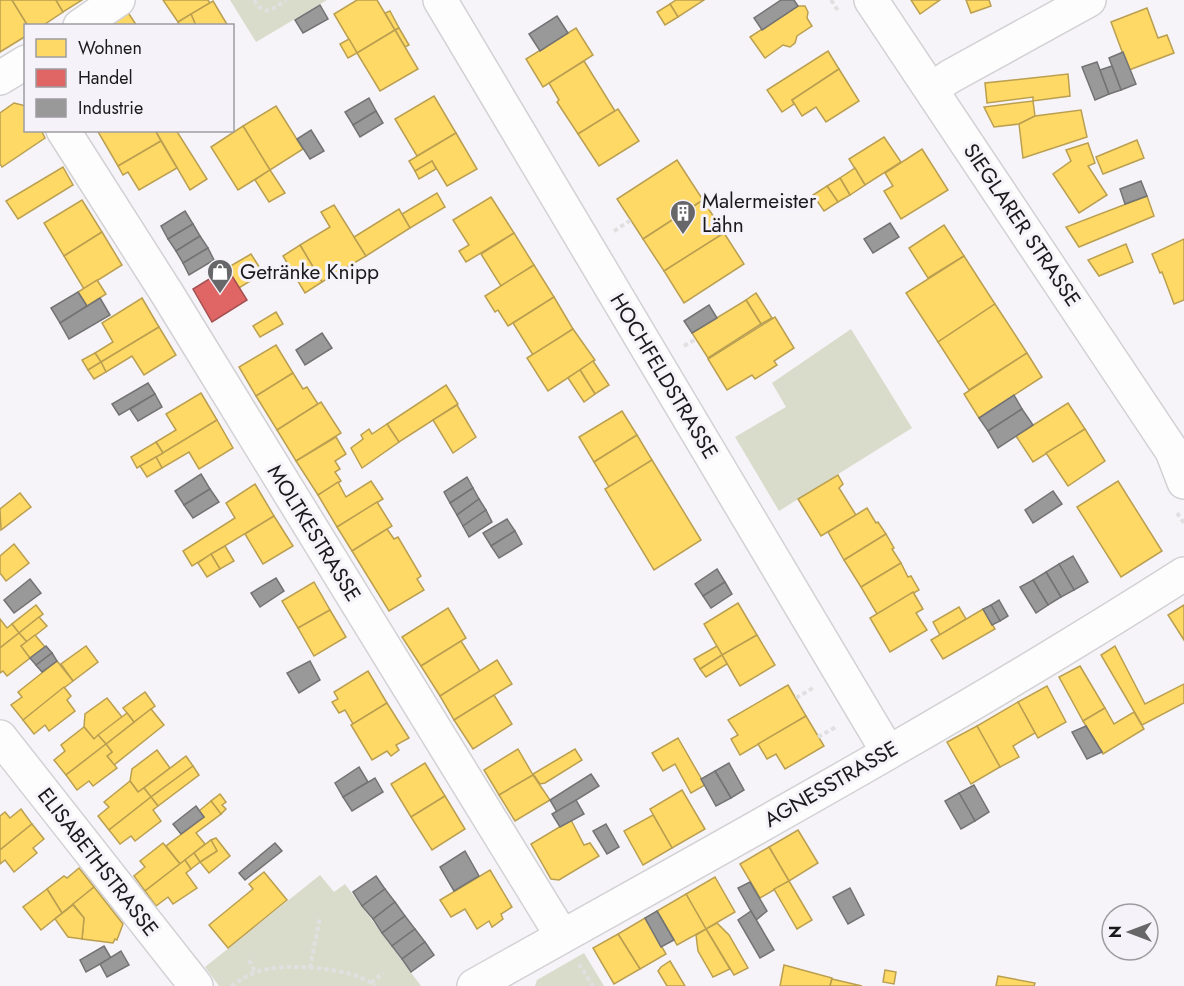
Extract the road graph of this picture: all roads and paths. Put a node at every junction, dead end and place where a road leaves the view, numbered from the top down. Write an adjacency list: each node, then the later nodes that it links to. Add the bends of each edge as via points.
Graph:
1 (118, 0): 7 (street)
2 (254, 0): 3 (path, via 266,11)
3 (286, 0)
4 (440, 0): 18 (street, HOCHFELDSTRASSE)
5 (871, 0): 8 (street, SIEGLARER STRASSE)
6 (1089, 0): 8 (street)
7 (83, 24)
8 (931, 89): 14 (street, SIEGLARER STRASSE)
9 (64, 132): 20 (street, MOLTKESTRASSE)
10 (631, 220): 11 (path)
11 (624, 226)
12 (696, 339): 13 (path)
13 (689, 344)
14 (1178, 455): 15 (street, SIEGLARER STRASSE)
15 (1184, 482)
16 (1184, 574): 18 (street, AGNESSTRASSE)
17 (0, 737): 27 (street, ELISABETHSTRASSE)
18 (888, 752): 20 (street, AGNESSTRASSE)
19 (320, 917): 22 (path)
20 (562, 936): 26 (street, AGNESSTRASSE)
21 (249, 960): 23 (path)
22 (310, 968): 23 (path); 25 (path, via 341,972)
23 (255, 972): 28 (path)
24 (383, 973): 25 (path)
25 (373, 984)
26 (482, 984)
27 (196, 986)
28 (231, 986)

